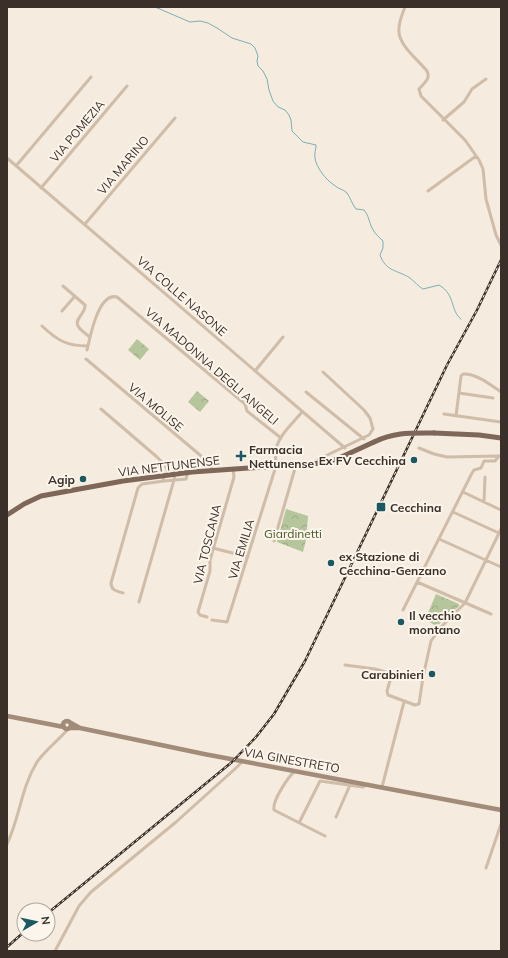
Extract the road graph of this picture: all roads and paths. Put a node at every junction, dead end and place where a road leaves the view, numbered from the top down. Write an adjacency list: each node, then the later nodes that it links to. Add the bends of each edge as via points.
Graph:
1 (405, 7): 6 (street, via 400,24 400,37 428,74 428,79 419,90 420,95)
2 (91, 77): 9 (street)
3 (486, 79): 6 (street, via 472,89 464,102)
4 (127, 86): 10 (street, VIA POMEZIA)
5 (175, 118): 12 (street, VIA MARINO)
6 (443, 120): 7 (street, via 467,142)
7 (476, 156): 11 (street); 13 (street, via 483,169 486,199)
8 (7, 158): 9 (street, VIA COLLE NASONE)
9 (16, 166): 10 (street, VIA COLLE NASONE)
10 (41, 188): 12 (street, VIA COLLE NASONE)
11 (428, 191)
12 (85, 224): 21 (street, VIA COLLE NASONE)
13 (501, 245)
14 (63, 286): 15 (street)
15 (75, 296): 16 (street); 18 (street, via 86,307 77,325)
16 (62, 311)
17 (42, 326): 18 (street, VIA MADONNA DEGLI ANGELI, via 61,341 73,345 87,348)
18 (90, 337): 32 (street, VIA MADONNA DEGLI ANGELI, via 95,318 107,298 118,298 245,404 247,411)
19 (283, 337): 21 (street)
20 (86, 359): 42 (street, VIA MOLISE, via 199,454)
21 (255, 371): 28 (street, VIA COLLE NASONE)
22 (323, 372): 34 (street, via 368,415 372,433)
23 (306, 392): 34 (street)
24 (501, 392): 25 (street, via 482,380 463,374)
25 (459, 393): 26 (street); 30 (street)
26 (493, 398)
27 (101, 409): 44 (street, via 157,457)
28 (302, 412): 32 (street, VIA MADONNA DEGLI ANGELI); 35 (street, VIA COLLE NASONE)
29 (444, 414): 30 (street)
30 (456, 416): 31 (street)
31 (501, 422)
32 (281, 438): 40 (street, VIA MADONNA DEGLI ANGELI, via 276,451)
33 (501, 438): 38 (main road, VIA NETTUNENSE, bridge, via 479,434 401,433 374,442 337,460)
34 (364, 439): 35 (street)
35 (345, 448): 38 (street, via 319,459)
36 (419, 448): 37 (street, via 444,457)
37 (500, 456): 49 (street, via 495,461 484,462 481,468 474,470)
38 (316, 464): 39 (main road, VIA NETTUNENSE)
39 (296, 465): 40 (main road, VIA NETTUNENSE); 57 (street)
40 (276, 466): 41 (main road, VIA NETTUNENSE); 59 (street, VIA EMILIA)
41 (233, 469): 42 (main road, VIA NETTUNENSE); 58 (street, VIA TOSCANA, via 234,477)
42 (213, 470): 43 (main road, VIA NETTUNENSE)
43 (188, 472): 44 (main road, VIA NETTUNENSE); 47 (street, via 186,480)
44 (172, 474): 45 (main road, VIA NETTUNENSE); 47 (street)
45 (162, 475): 48 (street); 53 (main road, VIA NETTUNENSE, via 45,495 26,502)
46 (485, 477): 50 (street)
47 (174, 480): 48 (street); 64 (street)
48 (164, 481): 63 (street, via 142,484 138,488 111,583 114,590)
49 (463, 492): 50 (street); 52 (street)
50 (484, 502): 51 (street)
51 (501, 510)
52 (453, 512): 55 (street); 56 (street)
53 (7, 516)
54 (501, 529): 55 (street)
55 (500, 533): 60 (street)
56 (439, 539): 60 (street); 62 (street)
57 (274, 541)
58 (213, 548): 59 (street); 68 (street, VIA TOSCANA, via 209,561 210,573 198,612)
59 (248, 557): 69 (street, VIA EMILIA, via 227,622)
60 (487, 560): 61 (street); 65 (street)
61 (501, 567)
62 (417, 582): 65 (street); 66 (street)
63 (123, 592)
64 (139, 602)
65 (465, 603): 67 (street); 71 (street, via 437,632 429,646 420,704)
66 (403, 610)
67 (491, 614)
68 (207, 617)
69 (212, 620)
70 (345, 665): 71 (street, via 389,673 391,677 387,694)
71 (404, 702): 78 (street)
72 (7, 716): 73 (street, VIA GINESTRETO)
73 (68, 726): 74 (street, VIA GINESTRETO); 84 (street, via 42,755 30,775)
74 (243, 761): 75 (street, VIA GINESTRETO); 86 (street, via 176,822 91,892 79,906)
75 (295, 771): 76 (street, VIA GINESTRETO); 83 (street, via 283,788 274,810)
76 (368, 784): 77 (street, via 363,787); 78 (street, VIA GINESTRETO)
77 (350, 786): 80 (street); 81 (street, via 320,781)
78 (382, 787): 79 (street, VIA GINESTRETO)
79 (501, 810)
80 (336, 817)
81 (300, 821)
82 (501, 824): 85 (street)
83 (325, 836)
84 (7, 844)
85 (486, 868)
86 (55, 951)

